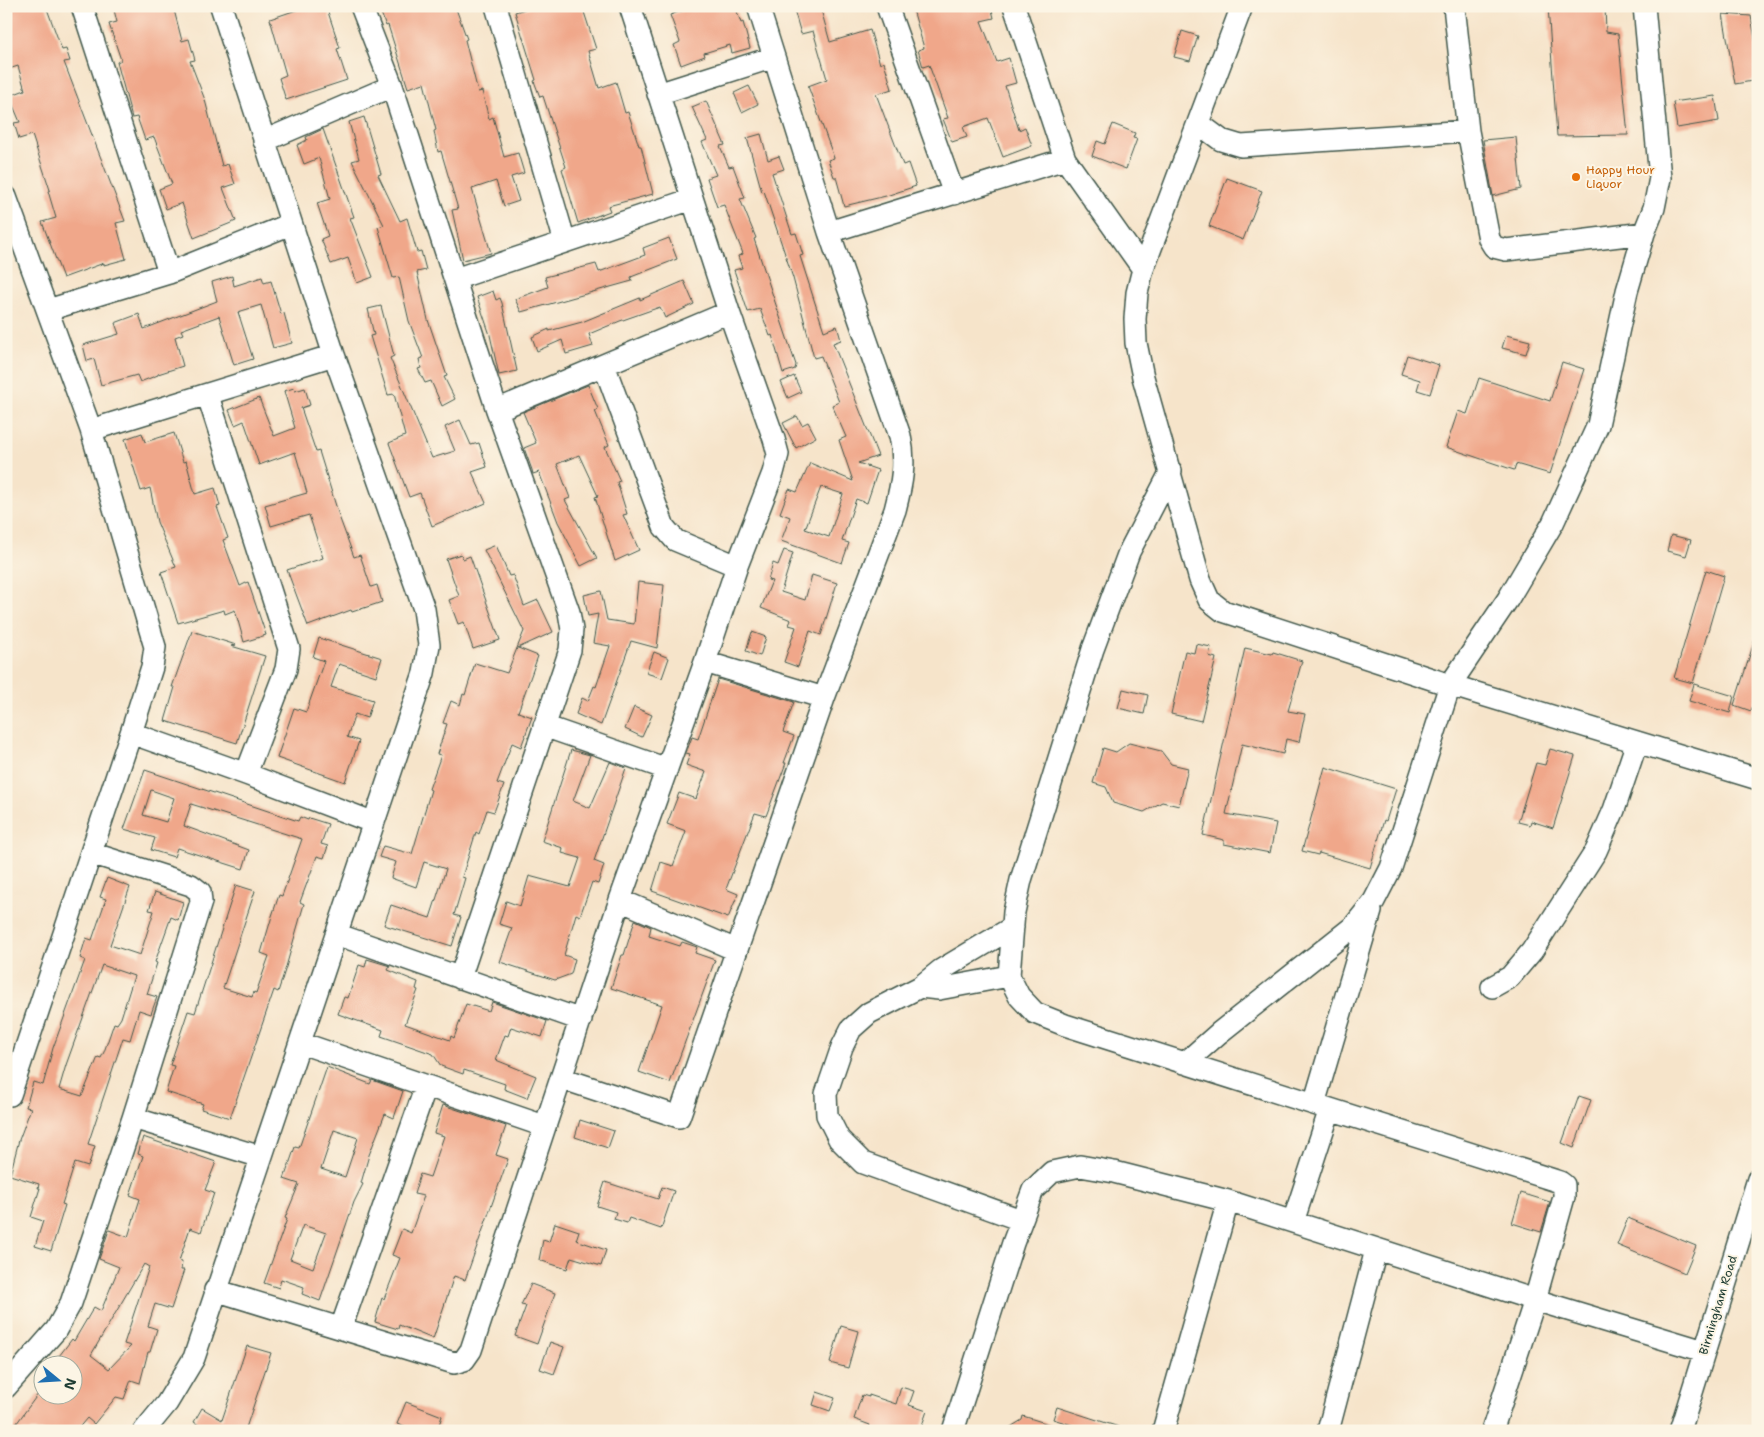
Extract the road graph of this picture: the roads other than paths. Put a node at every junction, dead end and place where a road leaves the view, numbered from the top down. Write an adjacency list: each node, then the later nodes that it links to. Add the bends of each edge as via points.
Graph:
1 (82, 6): 27 (street)
2 (220, 6): 17 (street)
3 (361, 6): 13 (street)
4 (496, 6): 25 (street)
5 (630, 6): 14 (street)
6 (758, 6): 12 (street)
7 (887, 6): 19 (street)
8 (1014, 6): 18 (street)
9 (1242, 6): 15 (street)
10 (1454, 6): 16 (street)
11 (1644, 6): 24 (street, via 1660,178 1654,208)
12 (774, 57): 14 (street); 23 (street)
13 (392, 86): 17 (street); 28 (street)
14 (658, 94): 21 (street)
15 (1198, 123): 16 (street, via 1220,140 1241,146); 26 (street)
16 (1468, 131): 24 (street, via 1489,239 1494,247 1506,250)
17 (264, 141): 22 (street)
18 (1065, 159): 19 (street); 26 (street)
19 (954, 194): 23 (street)
20 (6, 197): 29 (street)
21 (692, 199): 25 (street); 30 (street)
22 (291, 224): 27 (street); 31 (street)
23 (830, 232): 40 (street, via 900,436 904,478)
24 (1644, 233): 39 (street, via 1627,291 1598,425 1553,523 1508,599)
25 (565, 242): 28 (street)
26 (1143, 270): 36 (street, via 1137,293 1136,343)
27 (169, 273): 29 (street)
28 (455, 279): 34 (street)
29 (48, 310): 35 (street)
30 (729, 312): 32 (street); 37 (street, via 778,454)
31 (334, 355): 33 (street); 47 (street, via 424,609 429,645 424,673)
32 (604, 364): 34 (street); 37 (street, via 664,527 675,540)
33 (208, 396): 35 (street); 45 (street, via 289,649 286,669)
34 (497, 410): 41 (street, via 572,630 570,650)
35 (90, 430): 42 (street, via 154,647 152,667)
36 (1171, 471): 39 (street, via 1200,580 1209,600 1224,611); 51 (street, via 1129,552 1093,649 1022,880)
37 (737, 566): 38 (street)
38 (706, 662): 40 (street); 44 (street)
39 (1450, 685): 43 (street); 50 (street, via 1391,868)
40 (824, 698): 53 (street)
41 (544, 726): 44 (street); 55 (street)
42 (131, 733): 45 (street); 48 (street)
43 (1636, 742): 46 (street); 57 (street, via 1614,810 1596,851 1532,951 1510,976)
44 (667, 769): 49 (street)
45 (246, 774): 47 (street)
46 (1758, 779)
47 (372, 822): 52 (street)
48 (91, 853): 63 (street); 65 (street, via 191,885 200,892 201,902)
49 (620, 900): 53 (street); 58 (street)
50 (1374, 901): 60 (street, via 1354,926); 64 (street)
51 (1013, 927): 54 (street); 56 (street, via 941,970)
52 (336, 934): 55 (street); 59 (street)
53 (736, 950): 61 (street, via 679,1117)
54 (1009, 976): 56 (street, via 940,989); 60 (street, via 1019,996 1035,1013 1065,1026)
55 (460, 978): 58 (street)
56 (920, 987): 70 (street, via 869,1013 851,1028 826,1094 827,1115 839,1138 863,1163)
57 (1492, 987)
58 (581, 1020): 61 (street)
59 (301, 1043): 62 (street); 67 (street)
60 (1185, 1063): 64 (street)
61 (561, 1078): 66 (street)
62 (426, 1086): 66 (street); 75 (street)
63 (10, 1095)
64 (1322, 1107): 71 (street); 74 (street, via 1564,1186 1564,1197)
65 (133, 1118): 67 (street); 77 (street, via 64,1320)
66 (544, 1126): 75 (street, via 471,1350 464,1360 454,1363)
67 (261, 1157): 73 (street)
68 (1758, 1179): 76 (street, Birmingham Road)
69 (1228, 1201): 70 (street, via 1080,1166 1052,1172 1032,1190); 71 (street); 80 (street)
70 (1021, 1220): 79 (street)
71 (1293, 1222): 72 (street)
72 (1376, 1250): 74 (street); 81 (street)
73 (215, 1290): 75 (street); 78 (street, via 194,1358 167,1403)
74 (1535, 1300): 76 (street); 82 (street)
75 (341, 1328)
76 (1704, 1351): 83 (street, Birmingham Road)
77 (6, 1387)
78 (144, 1431)
79 (953, 1431)
80 (1162, 1431)
81 (1328, 1431)
82 (1492, 1431)
83 (1680, 1431)

